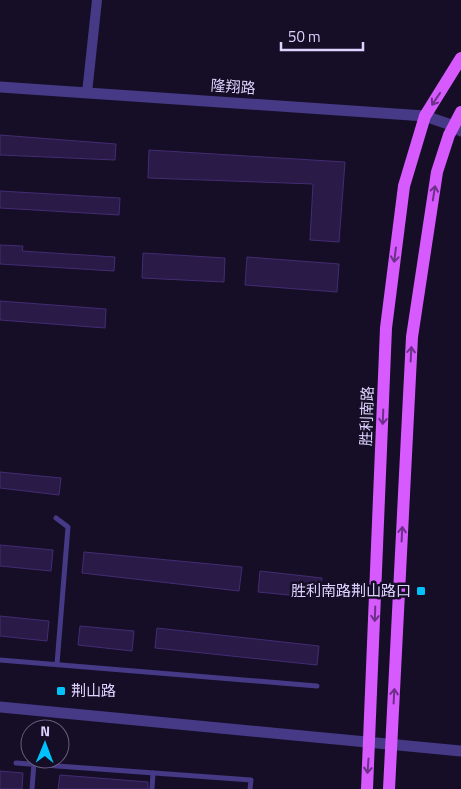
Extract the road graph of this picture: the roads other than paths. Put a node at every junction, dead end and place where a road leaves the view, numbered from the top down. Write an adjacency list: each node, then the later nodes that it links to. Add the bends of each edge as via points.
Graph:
1 (97, 0): 4 (street)
2 (461, 58): 6 (main road, 胜利南路, one-way to 6)
3 (0, 87): 4 (street, 隆翔路)
4 (87, 92): 6 (street, 隆翔路)
5 (461, 112): 7 (main road)
6 (425, 116): 7 (street, 隆翔路); 13 (main road, 胜利南路, one-way to 13, via 404,186 386,328)
7 (457, 129): 14 (main road, one-way to 7, via 412,337 437,172)
8 (56, 518): 10 (lane, via 68,527)
9 (0, 660): 10 (lane)
10 (57, 664): 11 (lane)
11 (317, 686)
12 (0, 708): 13 (street)
13 (370, 743): 14 (street); 24 (main road, 胜利南路, one-way to 24)
14 (392, 745): 15 (street); 25 (main road)
15 (461, 751)
16 (16, 763): 17 (lane)
17 (20, 763)
18 (70, 766): 20 (lane)
19 (34, 769): 21 (lane)
20 (153, 773): 22 (lane); 23 (lane, via 251,780)
21 (32, 789)
22 (152, 789)
23 (250, 789)
24 (367, 789)
25 (390, 789)

